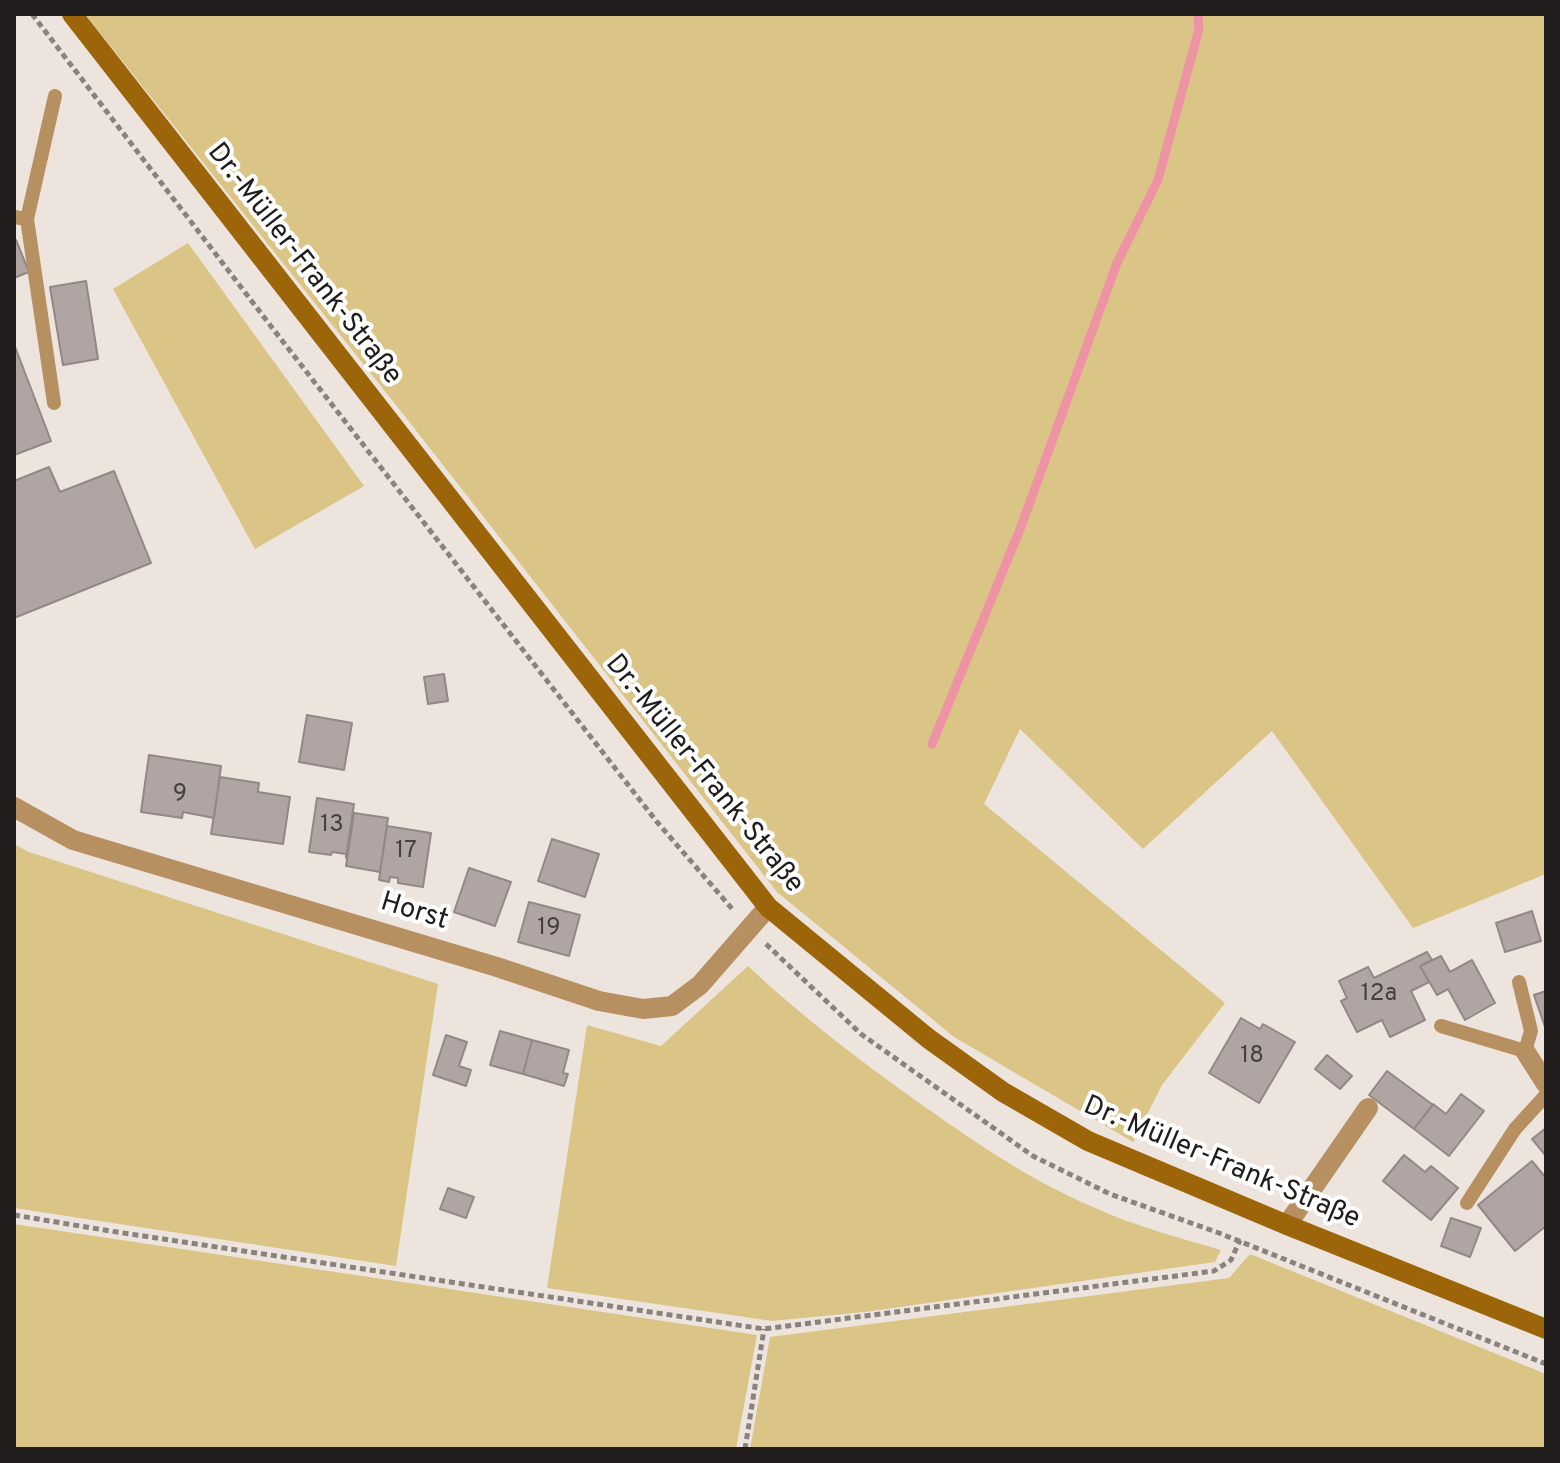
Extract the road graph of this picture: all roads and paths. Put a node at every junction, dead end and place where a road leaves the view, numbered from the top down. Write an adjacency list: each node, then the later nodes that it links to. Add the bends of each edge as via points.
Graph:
1 (32, 14): 8 (path, via 657,822)
2 (72, 14): 7 (main road, Dr.-Müller-Frank-Straße)
3 (55, 96): 4 (lane)
4 (20, 218): 5 (lane)
5 (54, 403)
6 (14, 807): 8 (street, Horst, via 73,840 599,1001 643,1009 672,1006 700,985)
7 (768, 907): 8 (street, Horst); 17 (main road, Dr.-Müller-Frank-Straße, via 929,1039 1003,1092 1088,1141)
8 (749, 929): 18 (path, via 861,1034 1033,1156 1110,1194)
9 (1519, 982): 11 (lane, via 1531,1031)
10 (1441, 1026): 11 (lane)
11 (1525, 1051): 12 (street)
12 (1546, 1084)
13 (1546, 1095): 15 (lane, via 1515,1129)
14 (1368, 1108): 17 (street)
15 (1467, 1203)
16 (14, 1215): 19 (path)
17 (1287, 1225): 20 (main road, Dr.-Müller-Frank-Straße)
18 (1240, 1241): 19 (path, via 1231,1260 1214,1271); 21 (path)
19 (764, 1329): 22 (path)
20 (1546, 1329)
21 (1546, 1364)
22 (745, 1449)

